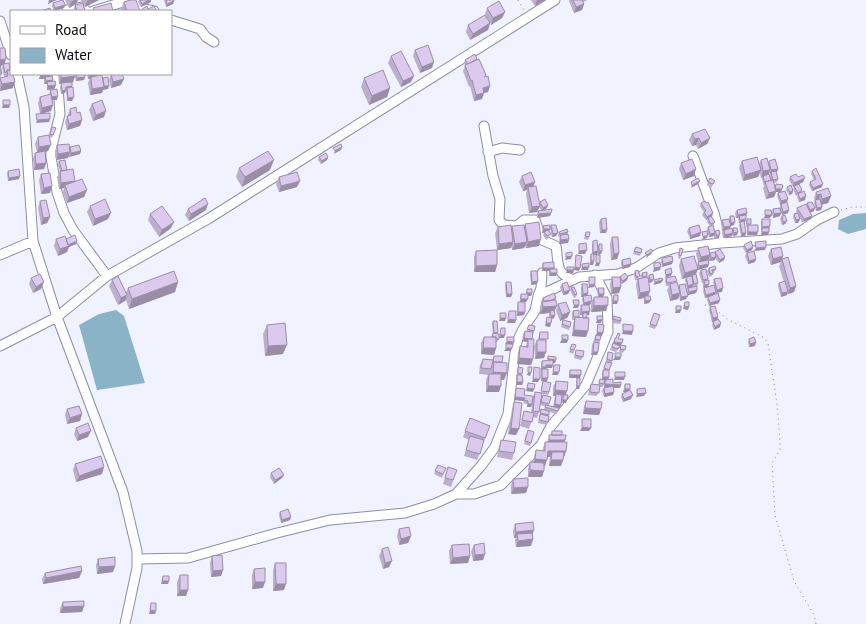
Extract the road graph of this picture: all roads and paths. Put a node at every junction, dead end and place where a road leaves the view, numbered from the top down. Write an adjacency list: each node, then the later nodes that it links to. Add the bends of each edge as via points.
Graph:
1 (63, 0): 5 (street)
2 (131, 0): 7 (street); 8 (street, via 139,8)
3 (518, 0): 9 (path)
4 (555, 0): 9 (street)
5 (67, 10): 6 (street, via 83,7)
6 (85, 10)
7 (96, 10)
8 (149, 10)
9 (528, 16): 27 (street, via 208,219)
10 (172, 20): 12 (street, via 200,29)
11 (0, 21): 13 (street)
12 (214, 42)
13 (10, 52)
14 (17, 75): 22 (street, via 24,107)
15 (57, 75): 27 (street, via 60,114 51,150 57,192 73,230)
16 (484, 126): 18 (street)
17 (520, 150): 18 (street, via 502,148)
18 (488, 152): 28 (street, via 500,199 500,220 504,225 517,226 524,220 535,220 542,240 556,246 560,272)
19 (693, 156): 23 (street)
20 (866, 207): 21 (path)
21 (834, 212): 23 (street, via 782,239)
22 (33, 241): 24 (street); 31 (street)
23 (721, 242): 26 (street, via 676,248 618,274)
24 (0, 255)
25 (542, 273): 29 (street)
26 (595, 275): 28 (street); 33 (street, via 607,298 608,332 586,385 551,426 541,445 501,485 474,494)
27 (107, 276): 31 (street)
28 (573, 280): 29 (street)
29 (538, 296): 33 (street, via 535,311 516,344 508,414 495,447)
30 (704, 305): 36 (path, via 764,337 768,343 780,441 780,450 772,463 775,515 794,581)
31 (57, 317): 32 (street); 34 (street, via 123,492)
32 (0, 346)
33 (456, 494): 34 (street, via 405,513 330,520 188,558)
34 (138, 559): 35 (street)
35 (125, 624)
36 (816, 624)

